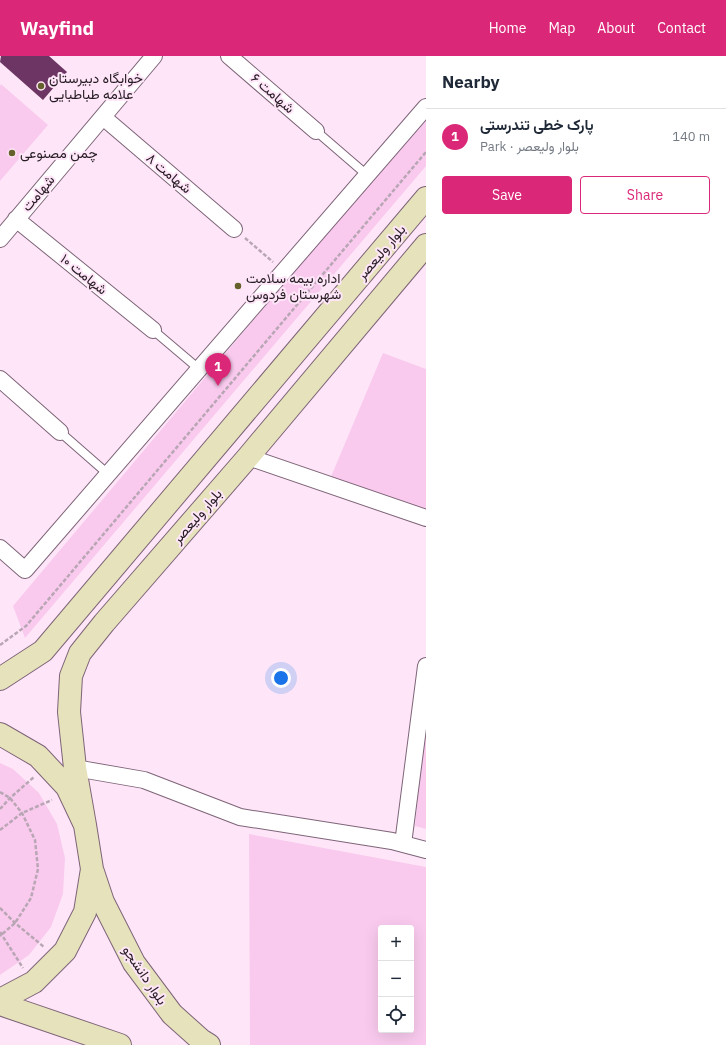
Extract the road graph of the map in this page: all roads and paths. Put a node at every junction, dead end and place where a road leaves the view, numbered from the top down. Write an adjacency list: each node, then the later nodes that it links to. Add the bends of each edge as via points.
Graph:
1 (154, 56): 4 (street, شهامت)
2 (230, 56): 5 (street, شهامت ۶)
3 (426, 107): 7 (street)
4 (103, 117): 9 (street, شهامت); 10 (street, شهامت ۸)
5 (316, 130): 7 (lane)
6 (426, 152): 22 (path, via 26,626)
7 (367, 175): 13 (street)
8 (426, 198): 24 (main road, بلوار ولیعصر, via 43,651)
9 (16, 219): 11 (street, شهامت); 14 (street, شهامت ۱۰)
10 (234, 229): 13 (path)
11 (0, 239)
12 (426, 245): 18 (main road, بلوار ولیعصر)
13 (284, 271): 15 (street)
14 (152, 330): 15 (lane)
15 (199, 369): 19 (street)
16 (0, 379): 17 (street)
17 (60, 432): 19 (lane)
18 (248, 457): 20 (street); 26 (main road, بلوار ولیعصر, via 80,654 71,676 69,712)
19 (108, 474): 21 (street, via 25,570)
20 (426, 518)
21 (0, 548)
22 (0, 645)
23 (426, 666): 37 (street)
24 (0, 680)
25 (0, 734): 35 (main road, via 38,756 67,787)
26 (75, 768): 35 (main road, بلوار ولیعصر); 37 (street, via 144,780 240,817)
27 (34, 777): 30 (path)
28 (0, 792): 30 (path)
29 (48, 794): 31 (path)
30 (10, 798): 33 (path); 34 (path)
31 (52, 800): 32 (path); 34 (path)
32 (55, 805)
33 (0, 809)
34 (22, 813): 36 (path); 41 (path, via 35,840 38,870 31,898)
35 (85, 825): 39 (main road, بلوار ولیعصر)
36 (0, 830)
37 (403, 844): 38 (street)
38 (426, 850)
39 (92, 869): 49 (main road, via 85,912 65,951 34,982); 52 (main road, بلوار دانشجو, via 103,902 134,963 172,1014)
40 (0, 908): 41 (path)
41 (15, 923): 42 (path); 44 (path)
42 (1, 934): 47 (path)
43 (48, 942): 44 (path)
44 (44, 947): 45 (path)
45 (39, 952)
46 (28, 962): 47 (path)
47 (23, 968): 48 (path)
48 (17, 971)
49 (0, 1000)
50 (0, 1004): 51 (main road)
51 (120, 1045)
52 (209, 1045)

